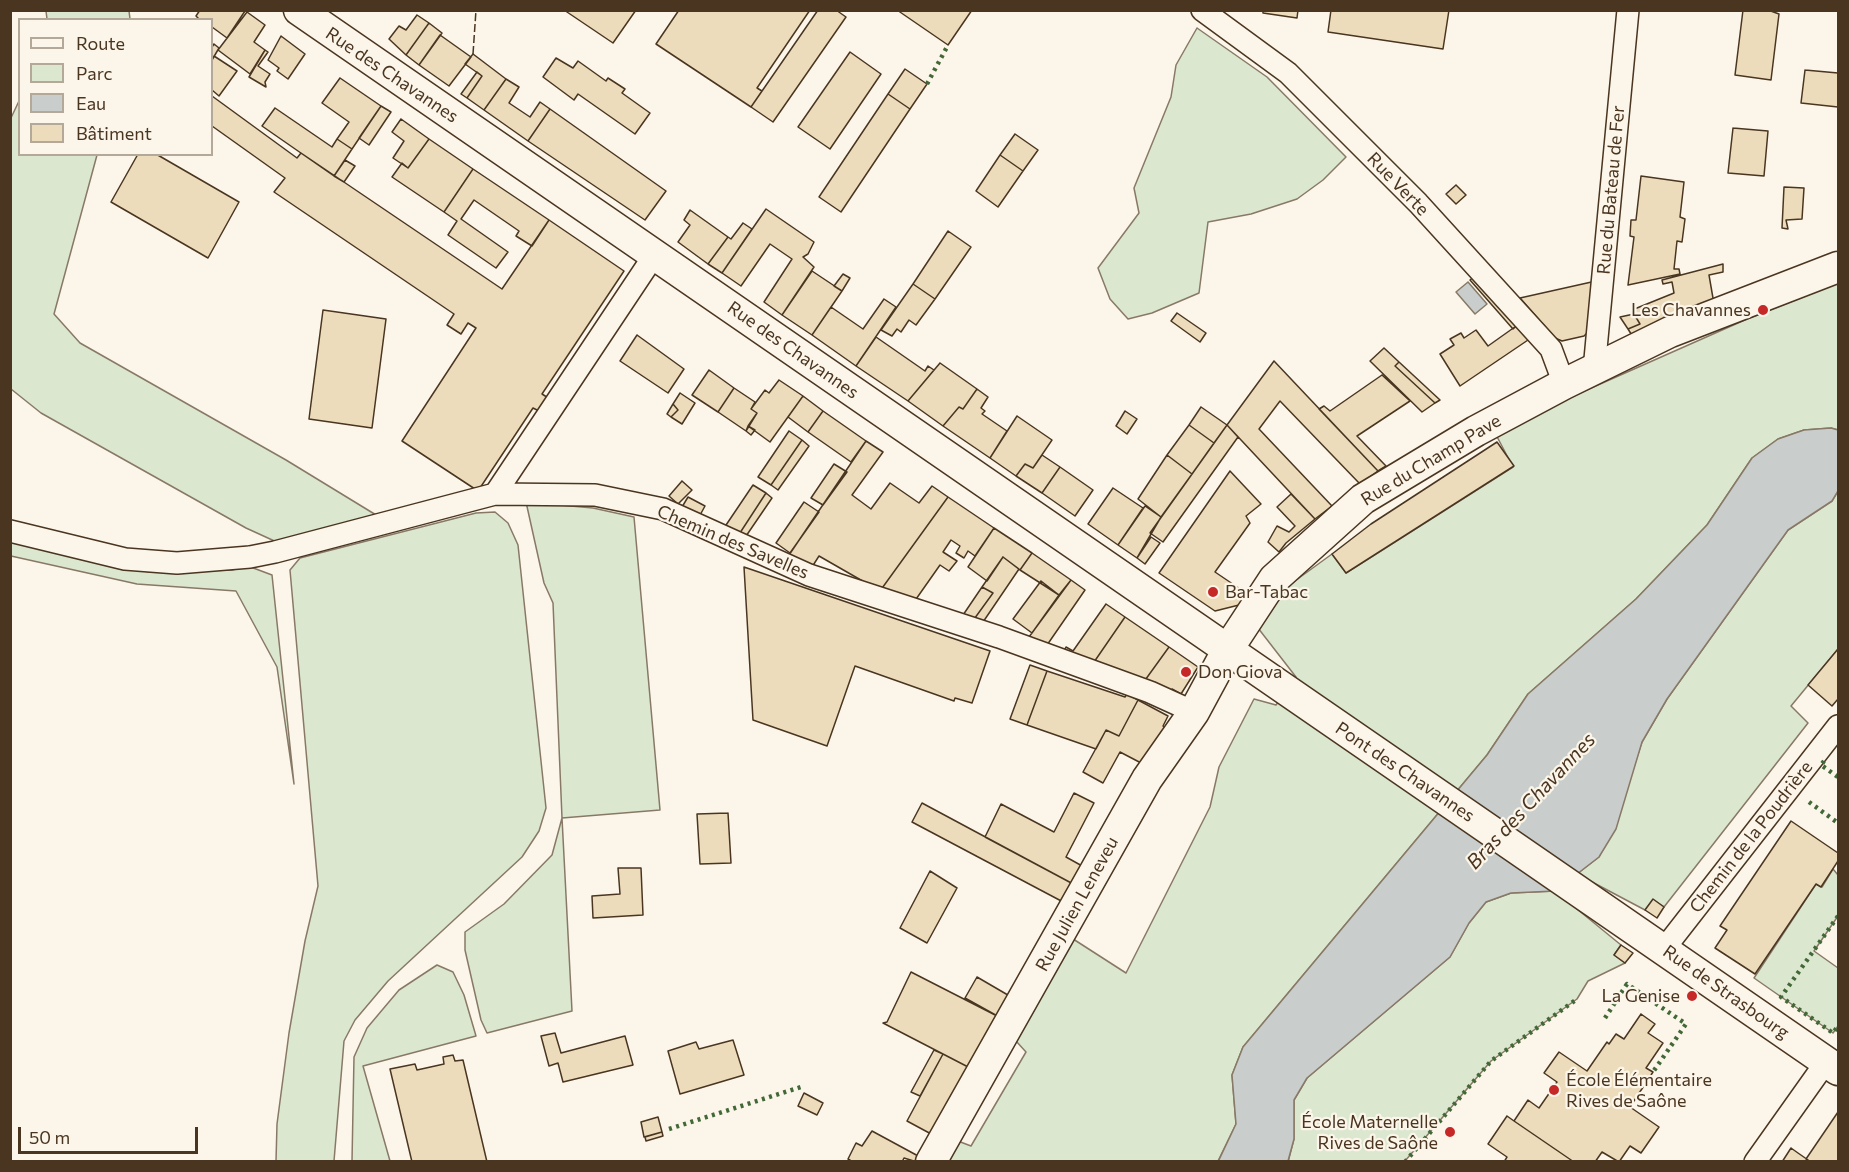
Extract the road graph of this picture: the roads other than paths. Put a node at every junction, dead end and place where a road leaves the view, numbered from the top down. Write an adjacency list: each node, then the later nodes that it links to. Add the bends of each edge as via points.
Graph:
1 (299, 10): 4 (main road, Rue des Chavannes)
2 (1202, 10): 7 (street, Rue Verte, via 1288,73 1418,203 1551,349)
3 (1628, 10): 6 (street, Rue du Bateau de Fer)
4 (655, 254): 8 (street); 10 (main road, Rue des Chavannes)
5 (1839, 267): 6 (main road, Rue du Champ Pave, via 1670,332)
6 (1604, 364): 7 (main road, Rue du Champ Pave)
7 (1564, 384): 10 (main road, Rue du Champ Pave, via 1363,499 1274,579)
8 (495, 494): 9 (street, Chemin des Savelles, via 275,552 177,563 125,559); 12 (street, Chemin des Savelles, via 595,495 663,509 809,575 999,637)
9 (10, 531)
10 (1228, 649): 11 (main road, Rue des Chavannes); 12 (main road, Rue Julien Leneveu)
11 (1286, 691): 14 (main road, Pont des Chavannes)
12 (1194, 712): 17 (main road, Rue Julien Leneveu, via 1147,779)
13 (1839, 726): 15 (street, Chemin de la Poudrière)
14 (1612, 914): 15 (main road, Rue de Strasbourg)
15 (1664, 949): 16 (main road, Rue de Strasbourg)
16 (1832, 1066): 18 (street)
17 (930, 1161)
18 (1755, 1161)

